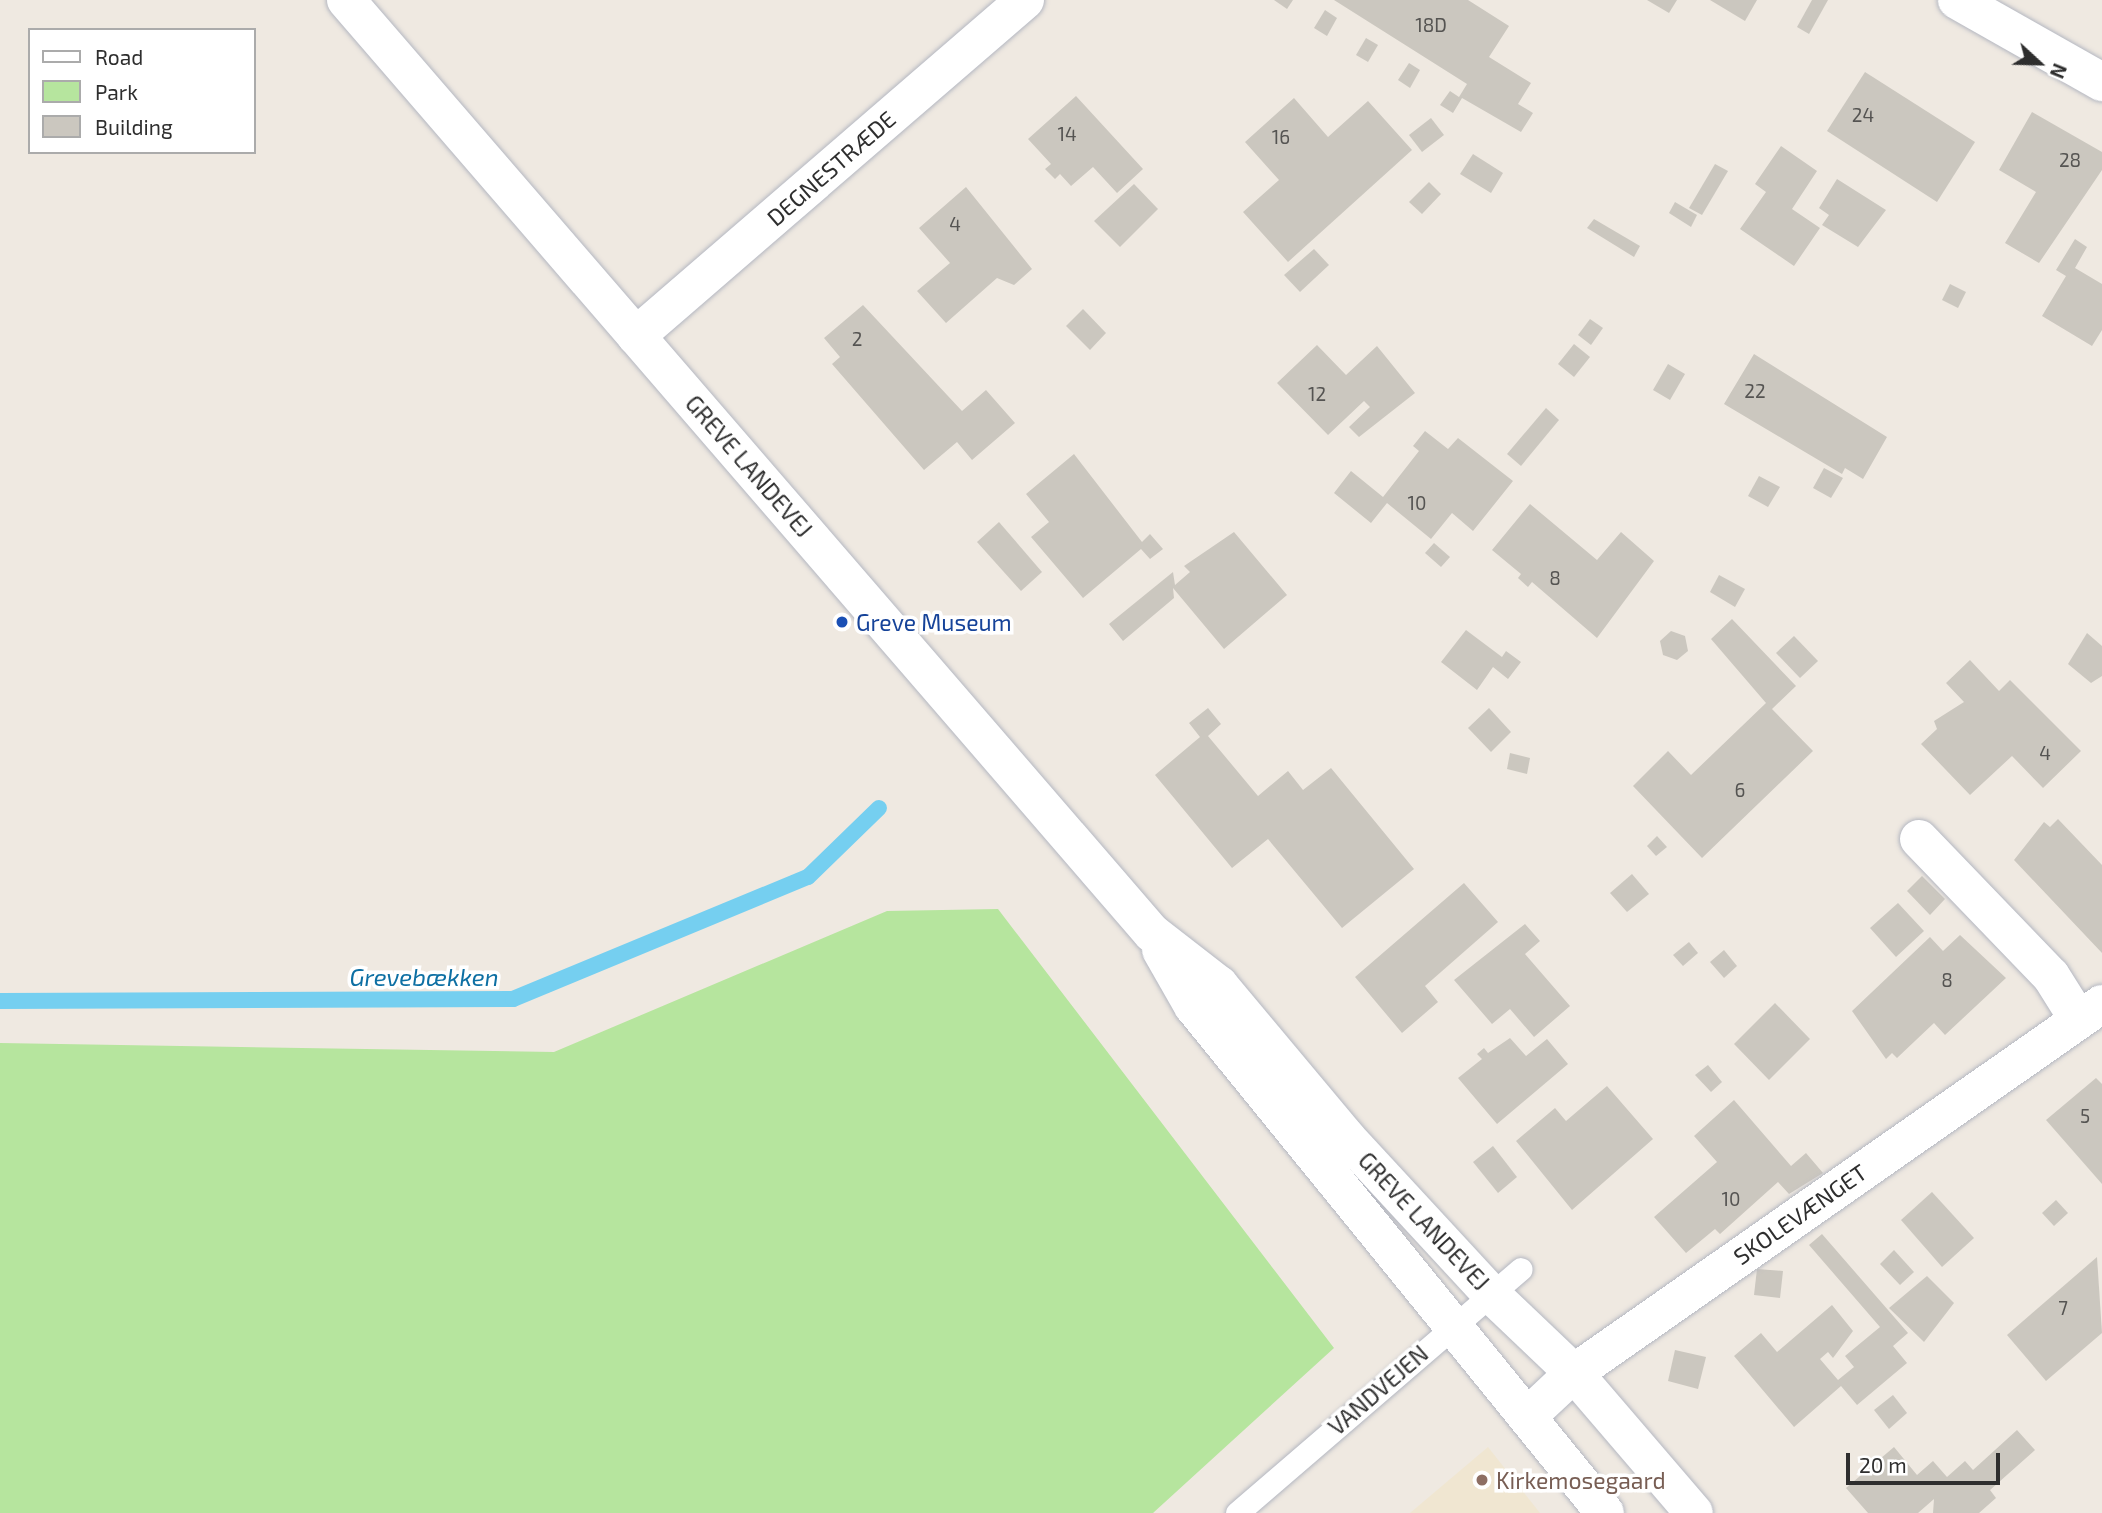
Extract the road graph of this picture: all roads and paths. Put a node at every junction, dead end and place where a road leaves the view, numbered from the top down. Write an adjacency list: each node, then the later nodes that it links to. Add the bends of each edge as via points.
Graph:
1 (346, 0): 5 (street, GREVE LANDEVEJ)
2 (1025, 0): 5 (street, DEGNESTRÆDE)
3 (1957, 0): 4 (street)
4 (2102, 82)
5 (636, 336): 7 (street, GREVE LANDEVEJ)
6 (1919, 839): 8 (street, SKOLEVÆNGET)
7 (1152, 933): 10 (street, GREVE LANDEVEJ, via 1219,985); 11 (street, GREVE LANDEVEJ, via 1193,1006)
8 (2090, 1012): 12 (street, SKOLEVÆNGET)
9 (1521, 1269): 10 (lane, VANDVEJEN)
10 (1491, 1294): 11 (lane, VANDVEJEN); 12 (street, GREVE LANDEVEJ)
11 (1456, 1324): 13 (street, GREVE LANDEVEJ); 14 (lane, VANDVEJEN)
12 (1574, 1373): 13 (street, SKOLEVÆNGET); 16 (street, GREVE LANDEVEJ)
13 (1528, 1416): 15 (street, GREVE LANDEVEJ)
14 (1237, 1513)
15 (1605, 1513)
16 (1694, 1513)

